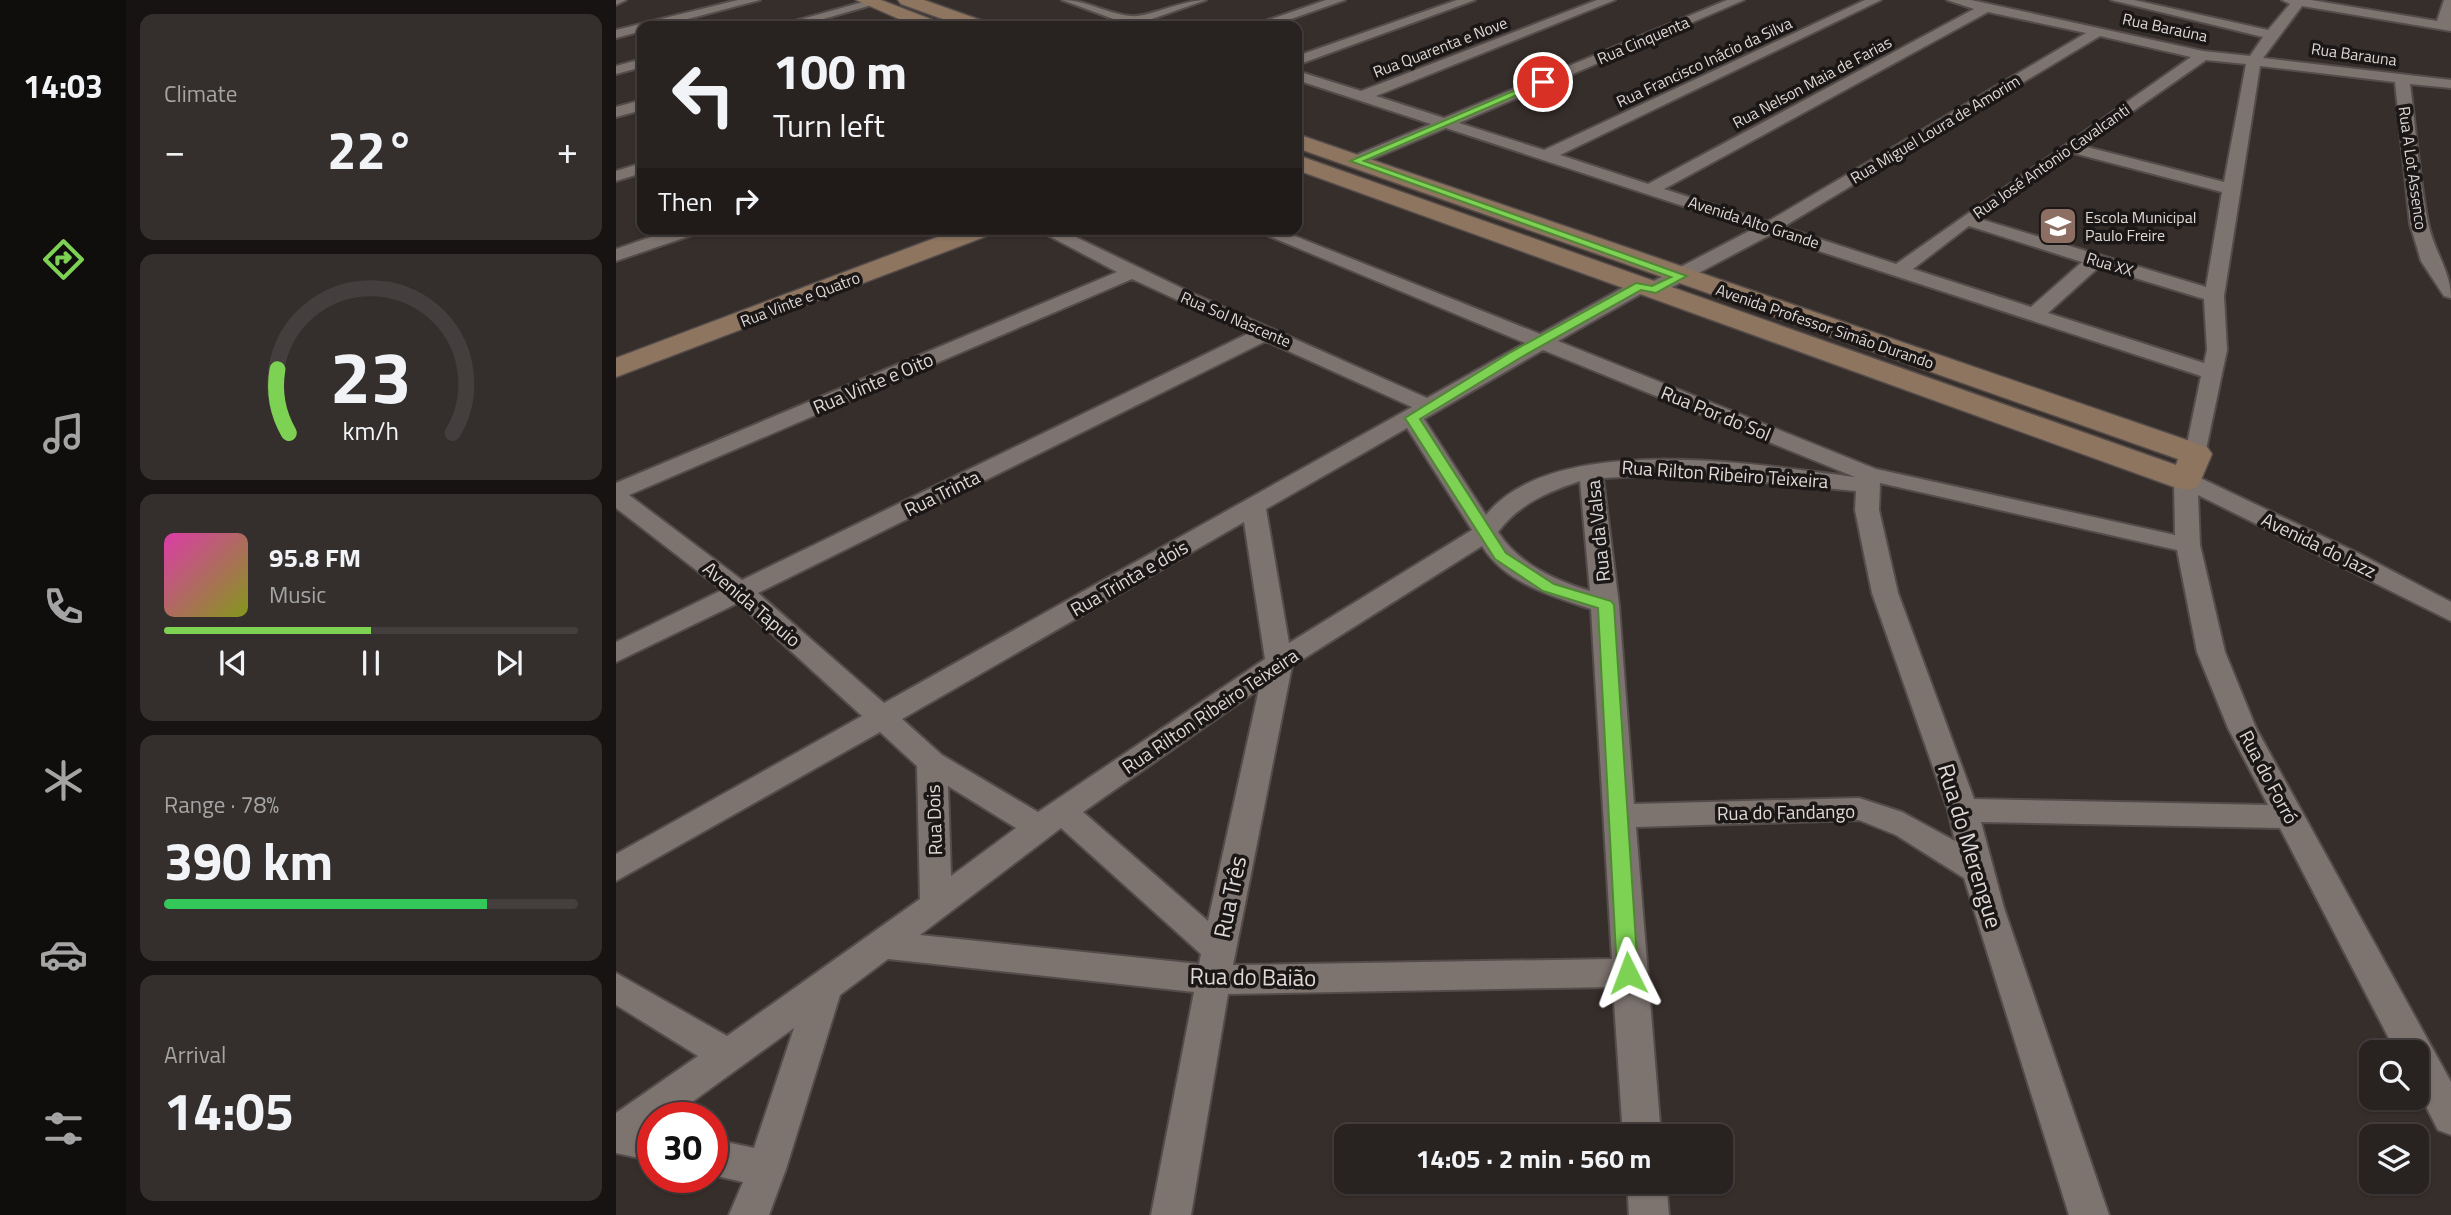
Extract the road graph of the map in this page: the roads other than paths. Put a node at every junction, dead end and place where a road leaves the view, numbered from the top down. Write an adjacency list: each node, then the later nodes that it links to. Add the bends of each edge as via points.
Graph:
1 (754, 0): 16 (street)
2 (906, 0): 19 (street)
3 (1068, 0): 20 (street)
4 (1200, 0): 20 (street)
5 (1339, 0): 21 (street)
6 (1469, 0): 28 (street)
7 (1609, 0): 35 (street, Rua Quarenta e Nove)
8 (1738, 0): 38 (street, Rua Cinquenta)
9 (1875, 0): 41 (street, Rua Francisco Inácio da Silva)
10 (1953, 0): 15 (street, Rua Baraúna)
11 (2117, 0): 26 (street)
12 (2450, 0): 22 (street)
13 (2296, 1): 22 (street); 26 (street)
14 (869, 2): 17 (street); 18 (street)
15 (1987, 7): 24 (street, Rua Baraúna); 46 (street, Rua Nelson Maia de Farias)
16 (668, 21)
17 (802, 21)
18 (917, 21)
19 (965, 21)
20 (1132, 21)
21 (1274, 21)
22 (2447, 26)
23 (637, 29): 25 (street)
24 (2099, 31): 27 (street, Rua Baraúna); 49 (street, Rua Miguel Loura de Amorim)
25 (616, 34)
26 (2269, 34): 29 (street)
27 (2203, 55): 29 (street, Rua Baraúna); 39 (street, Rua José Antonio Cavalcanti)
28 (1302, 59)
29 (2253, 60): 33 (street, Rua Barauna); 47 (street, Rua do Forró)
30 (637, 64): 31 (street)
31 (616, 70)
32 (1302, 77): 35 (street, Avenida Alto Grande)
33 (2402, 78): 34 (street, Rua Barauna); 58 (street, Rua A Lot Assenco, via 2419,224)
34 (2451, 84)
35 (1362, 96): 38 (street, Avenida Alto Grande)
36 (637, 106): 37 (street)
37 (616, 112)
38 (1445, 124): 41 (street, Avenida Alto Grande); 43 (street, Rua Cinquenta)
39 (2070, 148): 47 (street); 48 (street, Rua José Antonio Cavalcanti)
40 (1302, 155): 43 (street, Avenida Professor Simão Durando)
41 (1548, 155): 46 (street, Avenida Alto Grande)
42 (1302, 156): 62 (street, Avenida Professor Simão Durando)
43 (1355, 161): 61 (street, Avenida Professor Simão Durando)
44 (637, 170): 45 (street)
45 (616, 176)
46 (1653, 188): 49 (street, Avenida Alto Grande)
47 (2231, 189): 64 (street, Rua do Forró)
48 (1966, 220): 57 (street, Rua XX); 59 (street, Rua José Antonio Cavalcanti)
49 (1771, 228): 59 (street, Avenida Alto Grande); 61 (street, Rua Trinta e dois)
50 (674, 235): 56 (street)
51 (929, 235): 68 (street, Rua Vinte e Quatro)
52 (967, 235): 69 (street, Rua Vinte e Quatro)
53 (1057, 235): 60 (street, Rua Sol Nascente)
54 (1276, 235): 67 (street, Rua Por do Sol)
55 (2451, 253): 58 (street)
56 (616, 254)
57 (2095, 260): 64 (street, Rua XX); 65 (street)
58 (2430, 261): 63 (street, Rua A Lot Assenco)
59 (1901, 269): 65 (street, Avenida Alto Grande)
60 (1130, 273): 66 (street, Rua Sol Nascente); 75 (street, Rua Vinte e Oito)
61 (1681, 276): 62 (street, Rua Trinta e dois); 72 (street, Avenida Professor Simão Durando)
62 (1646, 288): 67 (street, Rua Trinta e dois); 72 (street, Avenida Professor Simão Durando)
63 (2451, 292)
64 (2214, 296): 70 (street, Rua do Forró, via 2217,350)
65 (2035, 314): 70 (street, Avenida Alto Grande)
66 (1267, 331): 71 (street, Rua Sol Nascente); 79 (street, Rua Trinta)
67 (1537, 342): 71 (street, Rua Trinta e dois); 74 (street, Rua Por do Sol)
68 (616, 351)
69 (616, 368)
70 (2211, 372): 72 (street, Rua do Forró)
71 (1420, 412): 76 (street, Rua Trinta e dois); 77 (street)
72 (2191, 467): 78 (street, Rua do Forró); 81 (street, Avenida do Jazz)
73 (1591, 470): 74 (street, Rua Rilton Ribeiro Teixeira, via 1665,467); 77 (street, Rua Rilton Ribeiro Teixeira, via 1530,492 1506,508); 80 (street, Rua da Valsa)
74 (1868, 480): 78 (street, Rua Por do Sol); 86 (street, Rua do Merengue, via 1867,510 1885,593)
75 (616, 494): 79 (street, Avenida Tapuio)
76 (1254, 507): 83 (street); 84 (street, Rua Trinta e dois)
77 (1485, 533): 80 (street, via 1501,556 1534,578 1566,595); 83 (street, Rua Rilton Ribeiro Teixeira)
78 (2188, 545): 88 (street, Rua do Forró, via 2211,652 2242,728)
79 (742, 593): 82 (street, Rua Trinta); 84 (street, Avenida Tapuio)
80 (1606, 605): 87 (street, Rua da Valsa)
81 (2451, 613)
82 (616, 653)
83 (1279, 662): 89 (street, Rua Rilton Ribeiro Teixeira); 94 (street, Rua Três)
84 (884, 718): 85 (street, Rua Dois); 90 (street, Rua Trinta e dois)
85 (932, 762): 89 (street); 92 (street, Rua Dois)
86 (1963, 810): 88 (street); 91 (street, Rua do Merengue)
87 (1619, 816): 91 (street, Rua do Fandango, via 1859,809 1899,822); 95 (street, Rua da Valsa)
88 (2290, 817): 98 (street, Rua do Forró)
89 (1051, 820): 92 (street, Rua Rilton Ribeiro Teixeira); 94 (street)
90 (616, 869)
91 (1979, 871): 111 (street, Rua do Merengue)
92 (936, 902): 93 (street, Rua Rilton Ribeiro Teixeira)
93 (880, 944): 94 (street, Rua do Baião); 97 (street, Rua Rilton Ribeiro Teixeira)
94 (1217, 965): 95 (street, Rua do Baião); 109 (street, Rua Três)
95 (1628, 973): 102 (street, Rua da Valsa)
96 (616, 987): 99 (street)
97 (825, 988): 99 (street, Rua Rilton Ribeiro Teixeira); 106 (street)
98 (2409, 1040)
99 (727, 1055): 103 (street, Rua Rilton Ribeiro Teixeira)
100 (2429, 1077): 101 (street, Rua do Forró)
101 (2451, 1118)
102 (1641, 1124)
103 (616, 1136): 104 (street)
104 (637, 1141)
105 (728, 1160): 106 (street)
106 (767, 1169): 108 (street)
107 (1647, 1194): 110 (street)
108 (749, 1215)
109 (1171, 1215)
110 (1649, 1215)
111 (2088, 1215)

